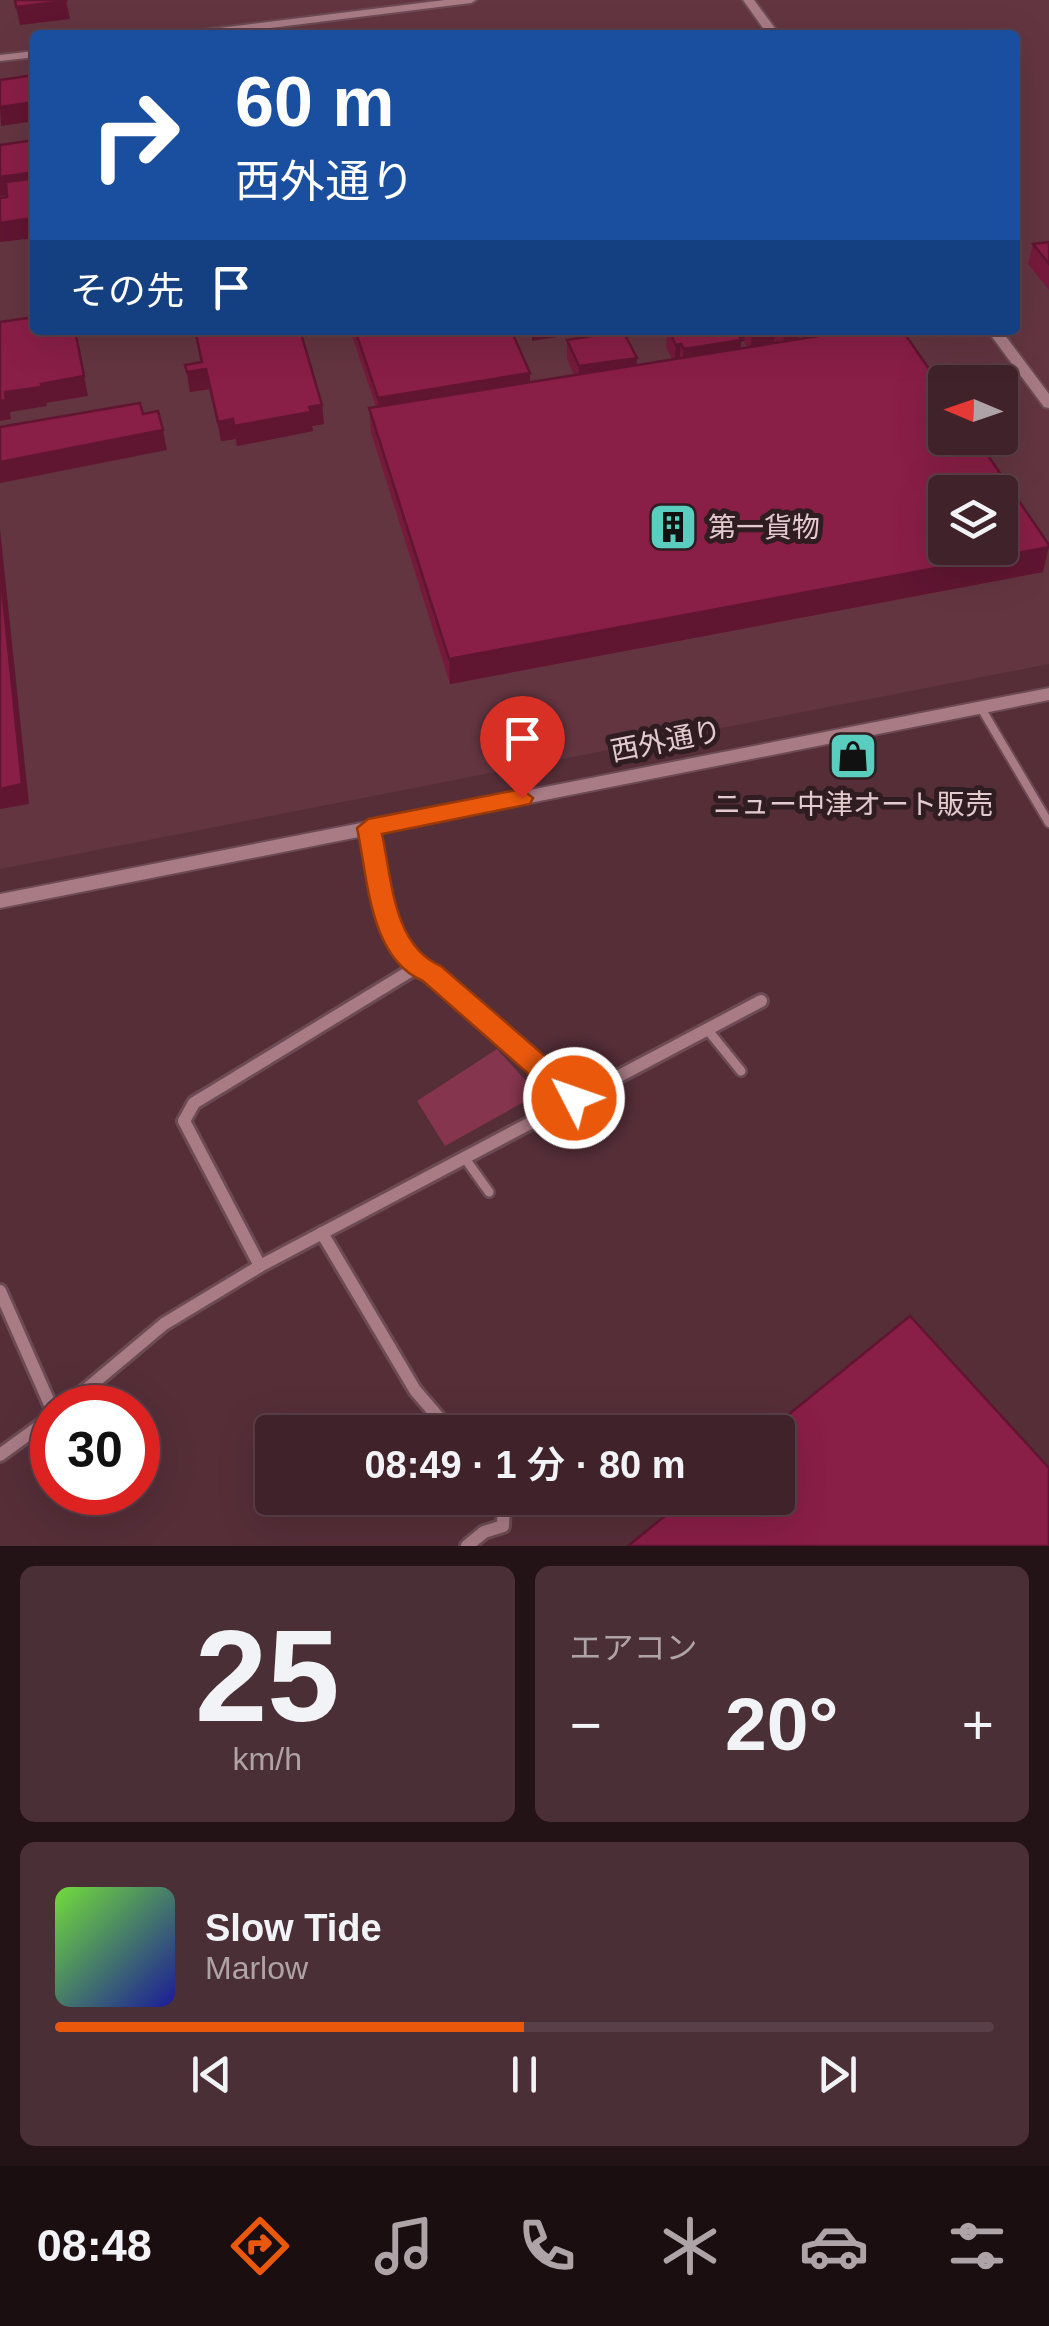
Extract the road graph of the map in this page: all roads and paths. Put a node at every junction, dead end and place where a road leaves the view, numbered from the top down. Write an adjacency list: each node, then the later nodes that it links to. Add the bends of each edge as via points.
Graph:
1 (472, 0): 3 (street)
2 (748, 0): 4 (street)
3 (228, 30)
4 (770, 30)
5 (30, 55): 6 (street)
6 (0, 58)
7 (998, 335): 8 (street)
8 (1049, 404)
9 (1049, 694): 10 (street, 西外通り)
10 (980, 708): 11 (lane); 12 (street, 西外通り)
11 (1049, 823)
12 (368, 828): 13 (street, 西外通り); 14 (street, via 392,936)
13 (0, 901)
14 (417, 967): 19 (street, via 432,973); 24 (street, via 194,1103 184,1121)
15 (761, 1001): 16 (street)
16 (707, 1029): 17 (lane); 18 (street)
17 (741, 1070)
18 (588, 1091): 19 (street); 20 (lane)
19 (574, 1098): 21 (street)
20 (610, 1125)
21 (464, 1157): 22 (lane); 23 (street)
22 (489, 1192)
23 (322, 1233): 24 (street); 28 (street)
24 (260, 1266): 27 (street, via 164,1324)
25 (0, 1291): 26 (street)
26 (41, 1385)
27 (91, 1385)
28 (436, 1415)
29 (30, 1433): 30 (street)
30 (0, 1455)
31 (503, 1515): 32 (street, via 503,1526)
32 (467, 1546)

